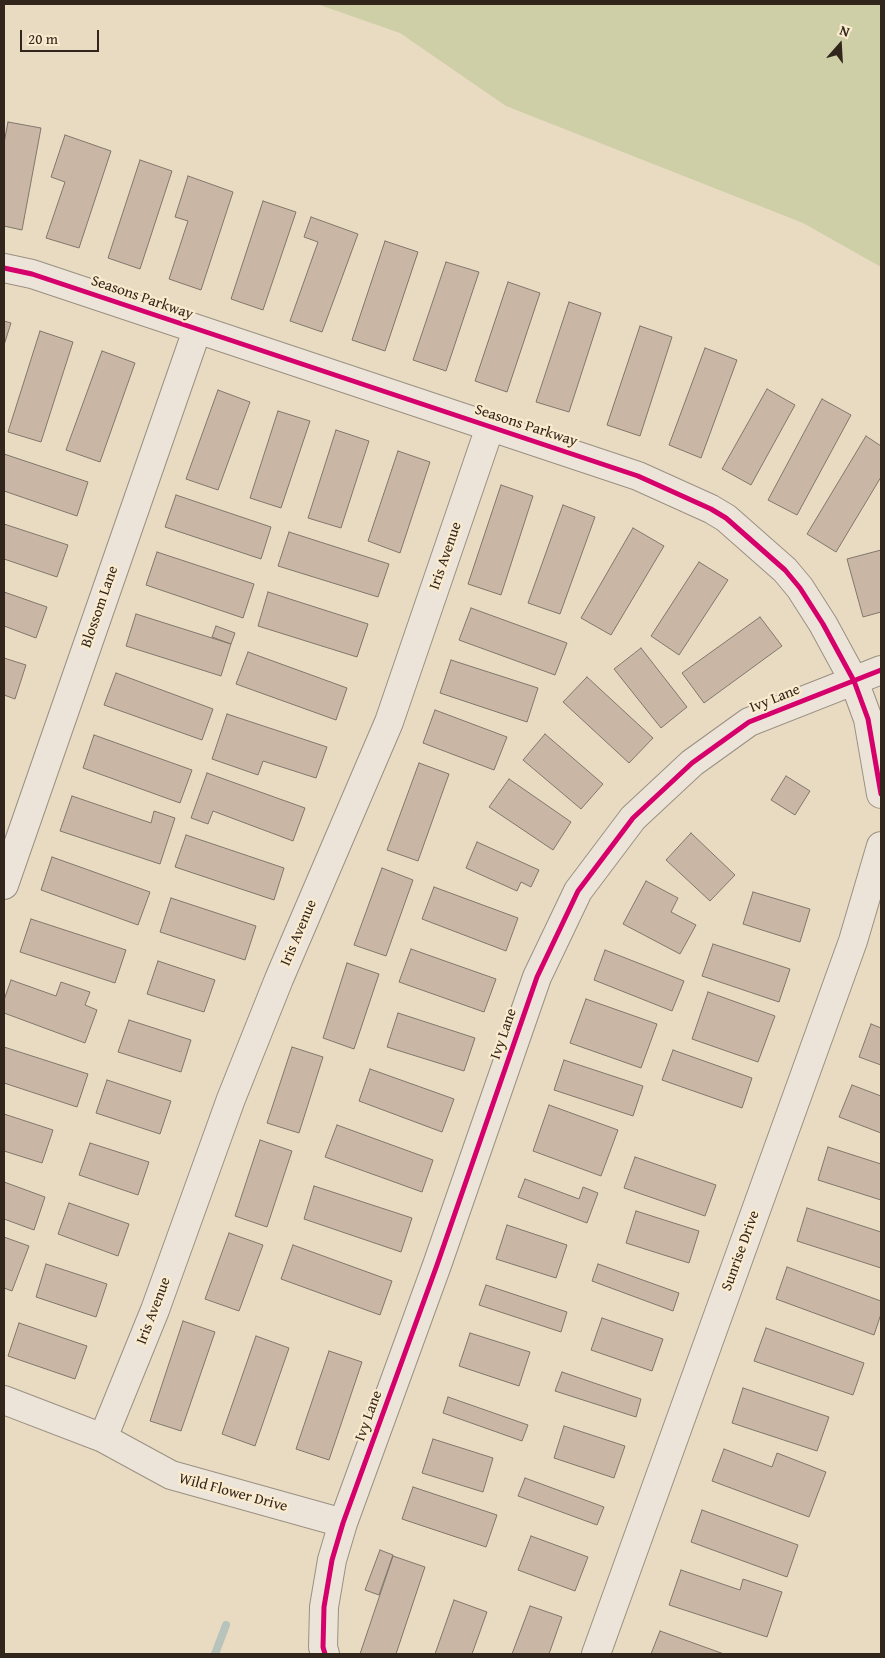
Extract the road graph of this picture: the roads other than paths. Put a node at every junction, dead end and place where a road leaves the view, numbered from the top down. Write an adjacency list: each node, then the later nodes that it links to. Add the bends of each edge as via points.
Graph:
1 (4, 268): 2 (street, Seasons Parkway, via 32,274)
2 (196, 330): 3 (street, Seasons Parkway); 8 (street, Blossom Lane)
3 (490, 427): 5 (street, Seasons Parkway, via 638,476 711,508 726,518 785,570 800,588); 10 (street, Iris Avenue, via 389,722 264,1016 155,1310)
4 (881, 670): 5 (street, Ivy Lane)
5 (854, 681): 6 (street, Seasons Parkway, via 868,718); 11 (street, Ivy Lane, via 750,722 692,763 633,818 578,891 537,977)
6 (881, 794)
7 (881, 846): 13 (street, Sunrise Drive, via 853,942)
8 (4, 885)
9 (4, 1400): 10 (street, Wild Flower Drive)
10 (103, 1438): 11 (street, Wild Flower Drive, via 171,1475)
11 (344, 1523): 12 (street, via 332,1560 324,1607)
12 (325, 1654)
13 (596, 1654)

